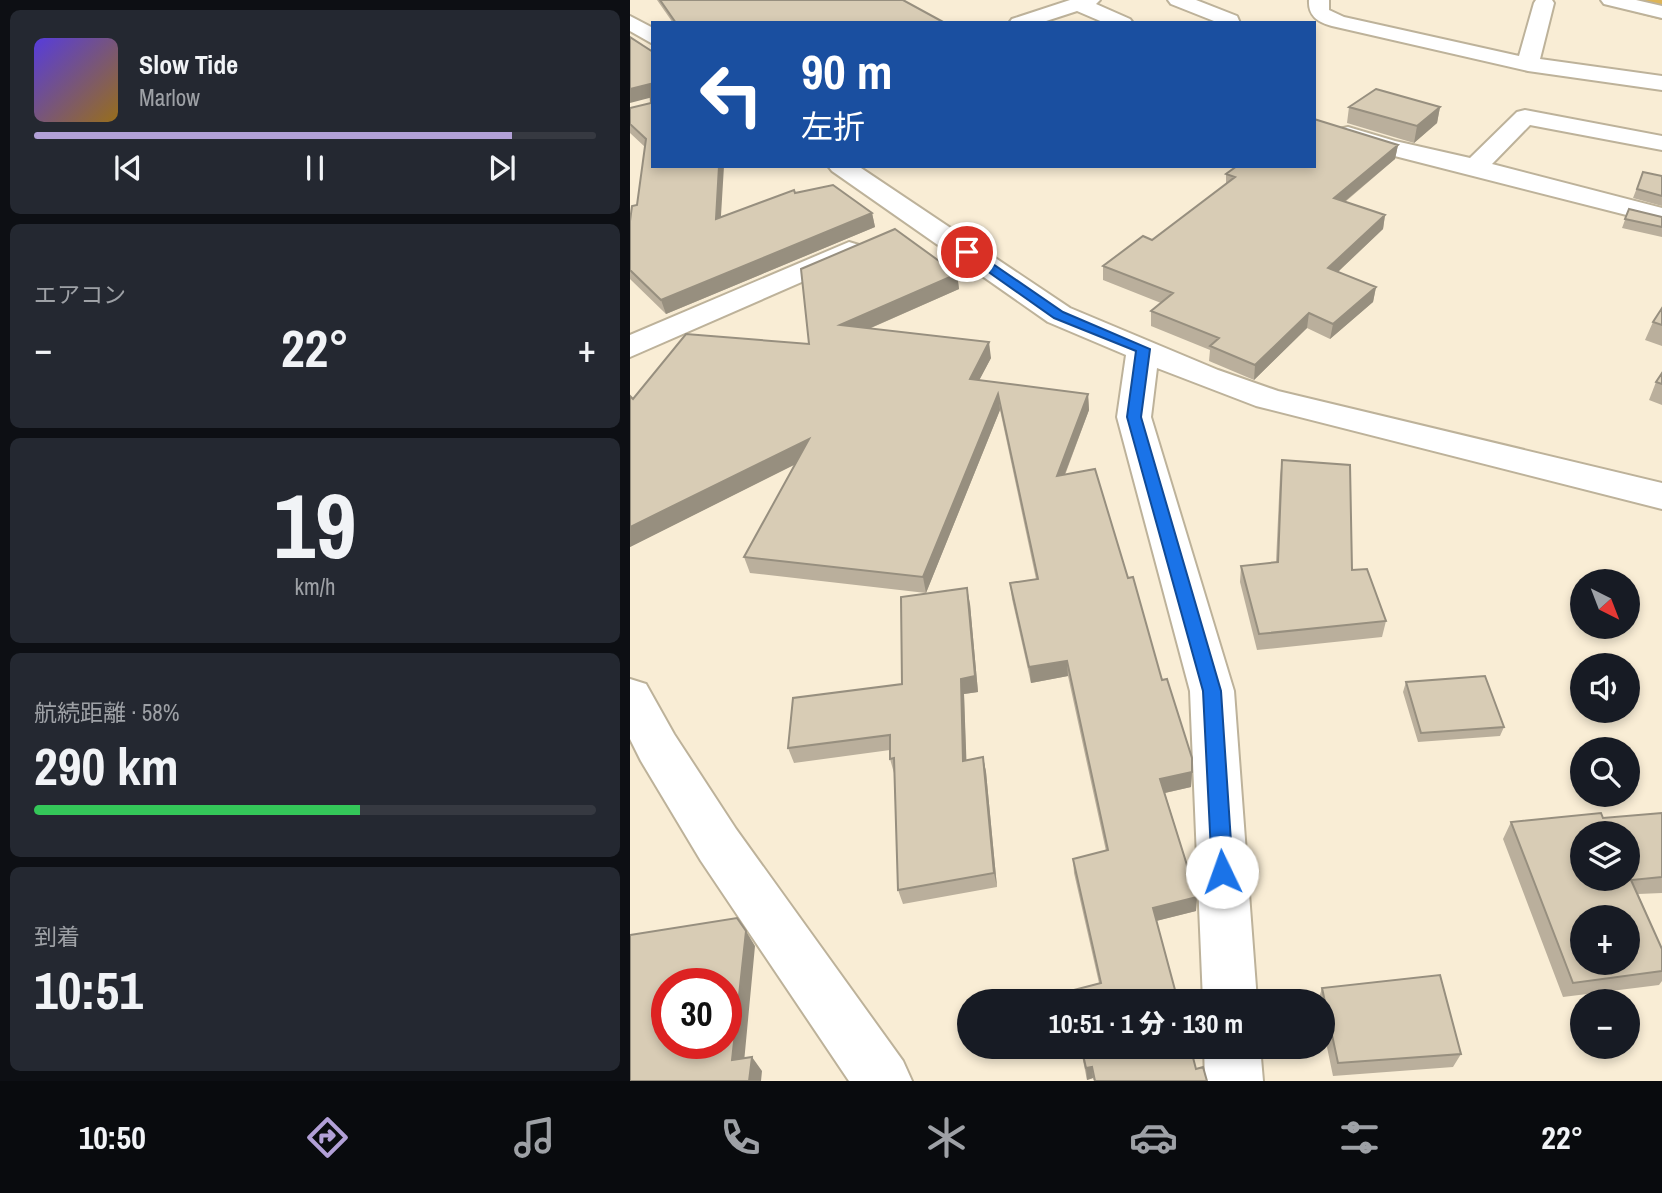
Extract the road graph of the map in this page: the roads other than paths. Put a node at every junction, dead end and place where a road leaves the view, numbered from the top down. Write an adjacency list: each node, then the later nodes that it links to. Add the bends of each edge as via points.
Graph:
1 (1178, 0): 9 (street)
2 (1319, 0): 12 (street, via 1321,14 1339,22)
3 (1611, 0): 6 (street)
4 (1084, 2): 7 (street); 8 (street)
5 (1544, 3): 12 (street)
6 (1662, 12)
7 (1025, 21)
8 (1119, 21)
9 (1230, 21)
10 (630, 22): 11 (street)
11 (651, 37)
12 (1528, 64): 13 (street)
13 (1662, 83)
14 (1320, 125): 16 (street)
15 (1662, 144): 16 (street, via 1525,117)
16 (1475, 167): 18 (street)
17 (844, 168): 19 (street)
18 (1662, 216)
19 (922, 220): 20 (street); 21 (street, via 1059,315)
20 (630, 347)
21 (1143, 349): 22 (street, via 1268,399); 24 (street, via 1134,417 1212,691)
22 (1662, 496)
23 (630, 697): 26 (street, via 727,858)
24 (1229, 989)
25 (1233, 1059): 27 (street)
26 (883, 1081)
27 (1234, 1081)

